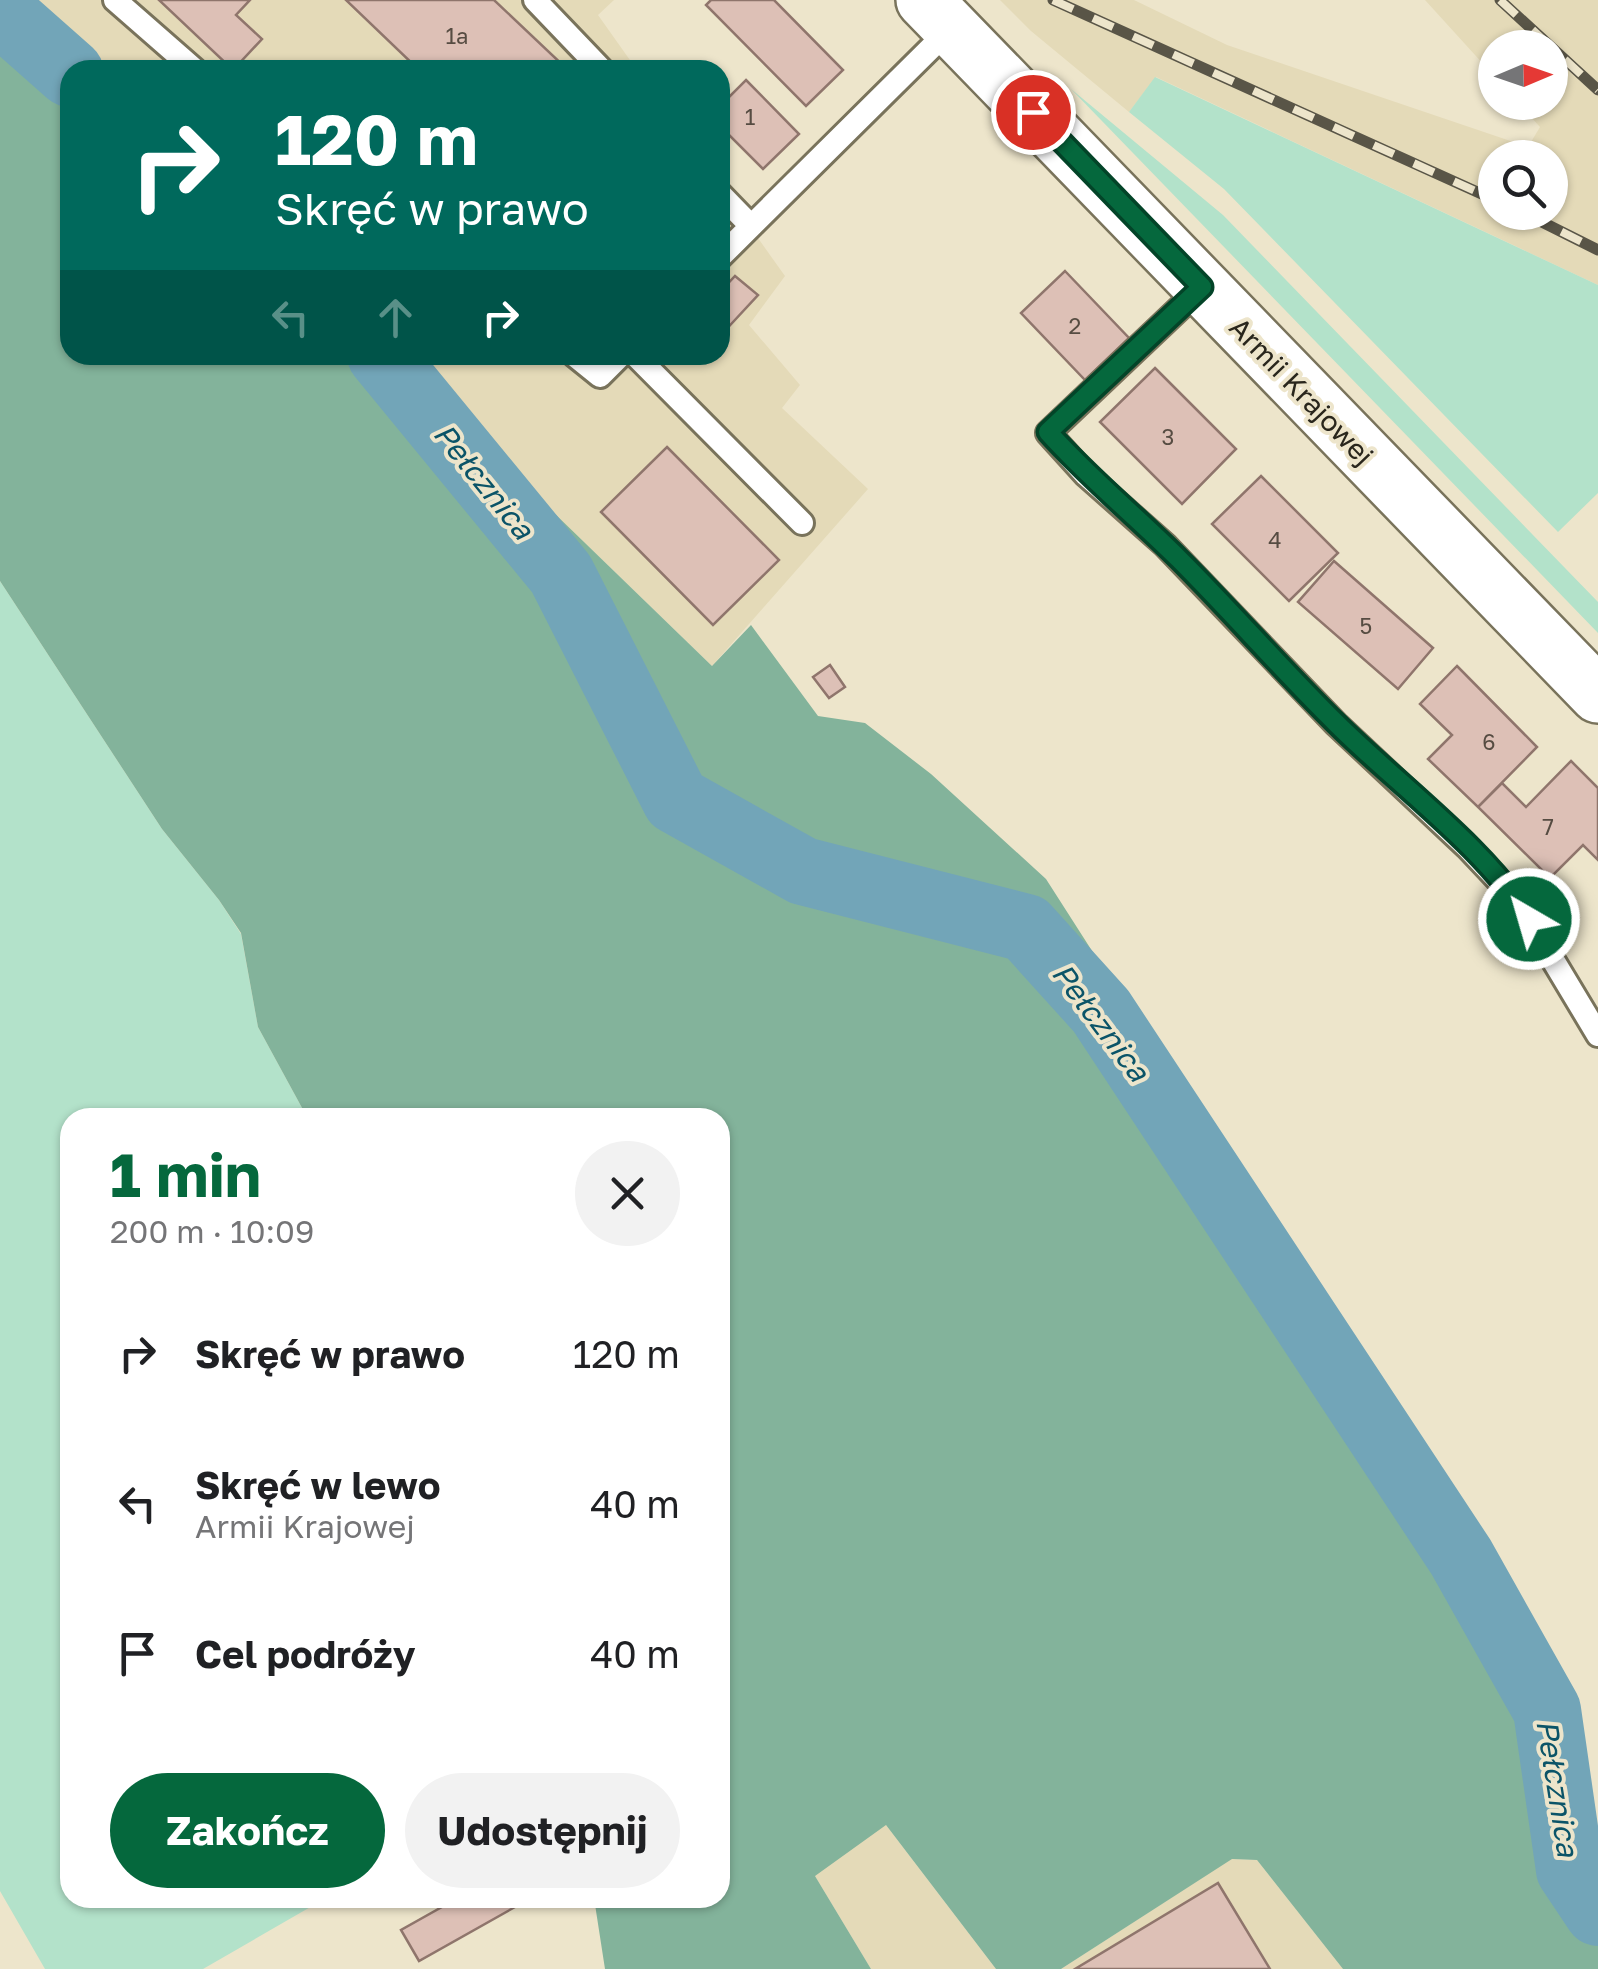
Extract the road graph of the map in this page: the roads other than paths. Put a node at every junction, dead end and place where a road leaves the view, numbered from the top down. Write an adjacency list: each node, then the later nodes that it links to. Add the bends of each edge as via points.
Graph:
1 (115, 0): 4 (lane)
2 (535, 0): 5 (lane)
3 (937, 14): 7 (lane); 9 (main road, Armii Krajowej)
4 (184, 60)
5 (592, 60)
6 (730, 204): 7 (lane)
7 (751, 226): 8 (lane)
8 (730, 247)
9 (1202, 287): 14 (main road, Armii Krajowej); 15 (lane, via 1048,432 1518,900)
10 (586, 365): 11 (lane, via 600,376)
11 (611, 365)
12 (645, 365): 13 (lane)
13 (802, 523)
14 (1598, 694)
15 (1598, 1036)

